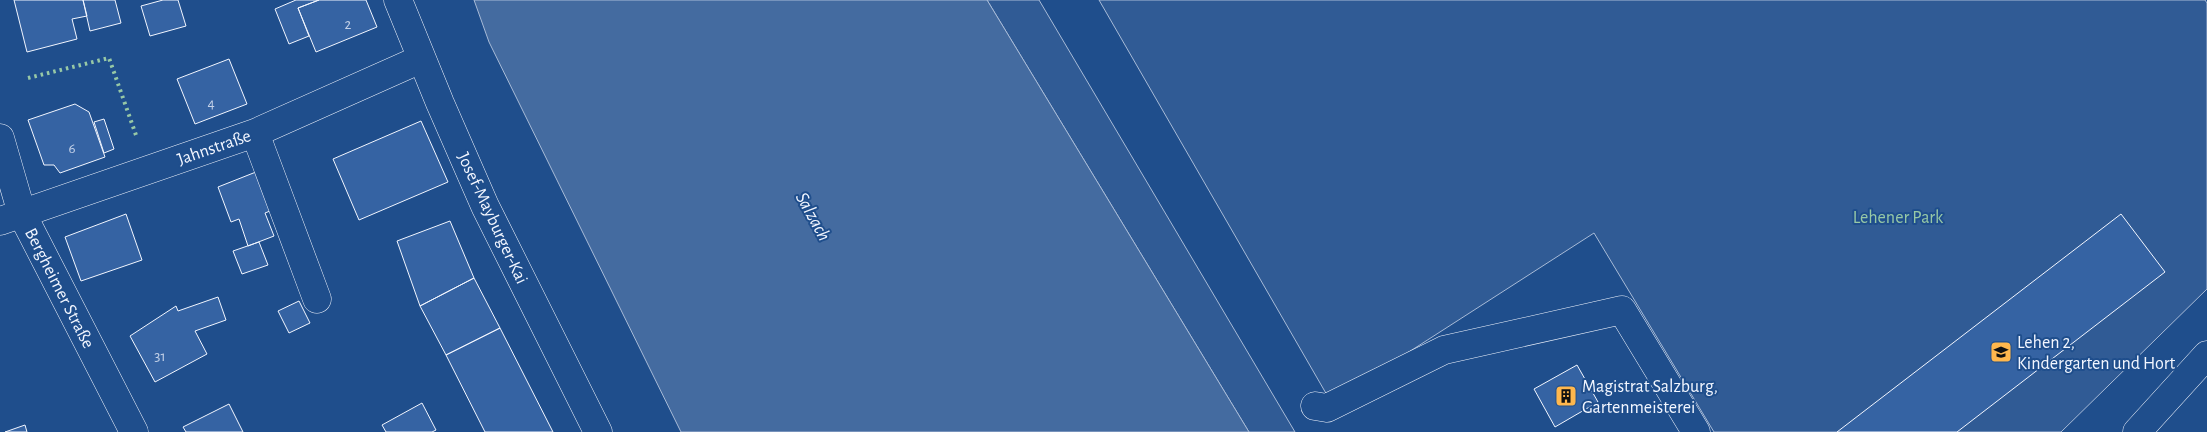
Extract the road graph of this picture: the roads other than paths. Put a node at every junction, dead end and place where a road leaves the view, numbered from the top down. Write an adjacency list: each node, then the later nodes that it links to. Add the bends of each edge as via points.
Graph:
1 (398, 0): 2 (street, Josef-Mayburger-Kai)
2 (422, 58): 3 (street, Jahnstraße); 10 (street, Josef-Mayburger-Kai, via 486,206)
3 (255, 133): 5 (street, Jahnstraße); 6 (street)
4 (0, 138): 5 (street, Bergheimer Straße)
5 (11, 218): 9 (street, Bergheimer Straße)
6 (317, 299)
7 (2207, 355): 12 (street)
8 (1315, 406): 11 (street, via 1327,408 1444,350 1622,310)
9 (134, 432)
10 (598, 432)
11 (1696, 432)
12 (2137, 432)

